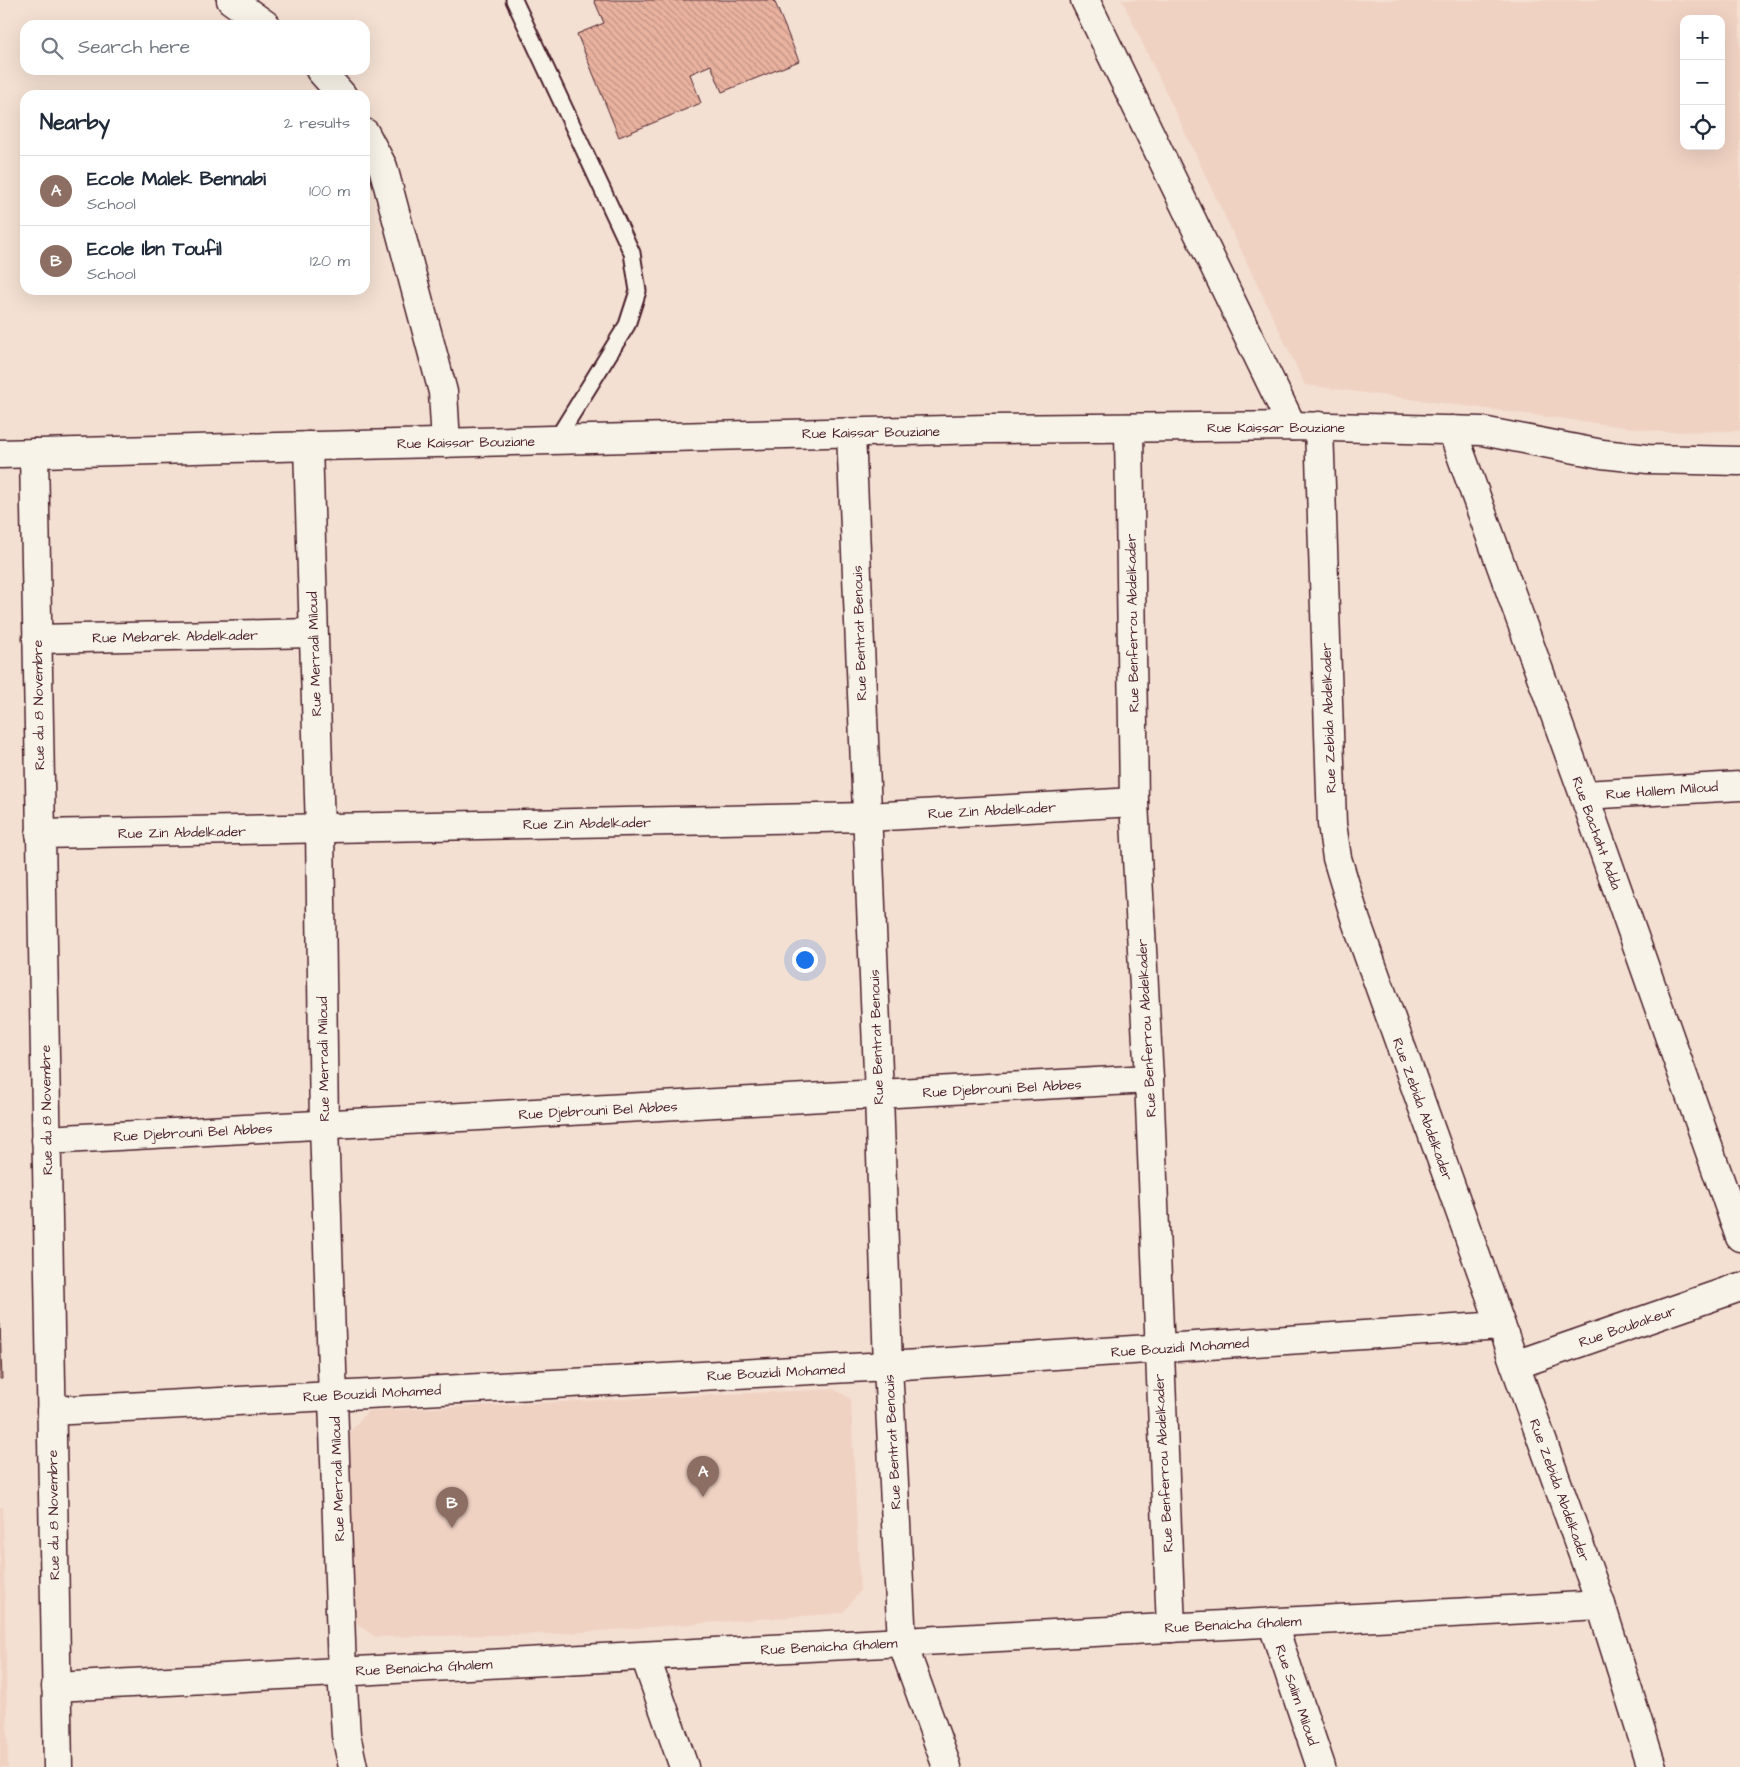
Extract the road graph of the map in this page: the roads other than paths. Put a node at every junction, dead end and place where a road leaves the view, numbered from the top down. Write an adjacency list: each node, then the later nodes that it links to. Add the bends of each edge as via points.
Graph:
1 (231, 0): 4 (street)
2 (514, 0): 13 (lane, via 632,253 638,292 627,325)
3 (1085, 0): 8 (street)
4 (259, 20)
5 (324, 75): 6 (street)
6 (338, 90)
7 (370, 142): 14 (street, via 383,167 443,392)
8 (1292, 426): 9 (street, Rue Kaissar Bouziane); 10 (street, Rue Kaissar Bouziane)
9 (1319, 426): 11 (street, Rue Kaissar Bouziane); 33 (street, Rue Zebida Abdelkader, via 1332,824 1337,858 1356,921)
10 (1129, 428): 12 (street, Rue Kaissar Bouziane); 23 (street, Rue Benferrou Abdelkader)
11 (1452, 430): 18 (street, Rue Kaissar Bouziane, via 1482,431 1602,454 1648,459); 22 (street, Rue Bachaht Adda)
12 (851, 433): 13 (street, Rue Kaissar Bouziane); 24 (street, Rue Bentrat Benouis)
13 (556, 440): 14 (street, Rue Kaissar Bouziane)
14 (446, 443): 15 (street, Rue Kaissar Bouziane)
15 (308, 446): 16 (street, Rue Kaissar Bouziane); 19 (street, Rue Merradi Miloud)
16 (34, 453): 17 (street, Rue Kaissar Bouziane); 20 (street, Rue du 8 Novembre)
17 (0, 454)
18 (1740, 460)
19 (314, 633): 20 (street, Rue Mebarek Abdelkader); 25 (street, Rue Merradi Miloud)
20 (37, 639): 26 (street, Rue du 8 Novembre)
21 (1740, 786): 22 (street, Rue Hallem Miloud)
22 (1584, 795): 31 (street, Rue Bachaht Adda)
23 (1134, 802): 24 (street, Rue Zin Abdelkader); 27 (street, Rue Benferrou Abdelkader)
24 (867, 817): 25 (street, Rue Zin Abdelkader); 28 (street, Rue Bentrat Benouis)
25 (320, 829): 26 (street, Rue Zin Abdelkader); 29 (street, Rue Merradi Miloud)
26 (40, 834): 30 (street, Rue du 8 Novembre)
27 (1149, 1079): 28 (street, Rue Djebrouni Bel Abbes); 34 (street, Rue Benferrou Abdelkader)
28 (879, 1095): 29 (street, Rue Djebrouni Bel Abbes); 36 (street, Rue Bentrat Benouis)
29 (324, 1125): 30 (street, Rue Djebrouni Bel Abbes); 37 (street, Rue Merradi Miloud)
30 (46, 1140): 38 (street, Rue du 8 Novembre)
31 (1740, 1236)
32 (1740, 1287): 35 (street, Rue Boubakeur)
33 (1501, 1326): 34 (street, Rue Bouzidi Mohamed); 35 (street, Rue Zebida Abdelkader)
34 (1158, 1348): 36 (street, Rue Bouzidi Mohamed); 41 (street, Rue Benferrou Abdelkader)
35 (1515, 1365): 39 (street, Rue Zebida Abdelkader)
36 (888, 1366): 37 (street, Rue Bouzidi Mohamed); 42 (street, Rue Bentrat Benouis)
37 (334, 1395): 38 (street, Rue Bouzidi Mohamed); 44 (street, Rue Merradi Miloud)
38 (51, 1411): 45 (street, Rue du 8 Novembre)
39 (1601, 1605): 40 (street, Rue Benaicha Ghalem); 51 (street, Rue Zebida Abdelkader)
40 (1272, 1622): 41 (street, Rue Benaicha Ghalem); 50 (street, Rue Salim Miloud)
41 (1171, 1628): 42 (street, Rue Benaicha Ghalem)
42 (902, 1642): 43 (street, Rue Benaicha Ghalem); 49 (street, Rue Bentrat Benouis)
43 (645, 1656): 44 (street, Rue Benaicha Ghalem); 48 (street)
44 (342, 1672): 45 (street, Rue Benaicha Ghalem); 47 (street, Rue Merradi Miloud, via 346,1735)
45 (56, 1687): 46 (street, Rue du 8 Novembre)
46 (58, 1767)
47 (353, 1767)
48 (684, 1767)
49 (947, 1767)
50 (1321, 1767)
51 (1652, 1767)

